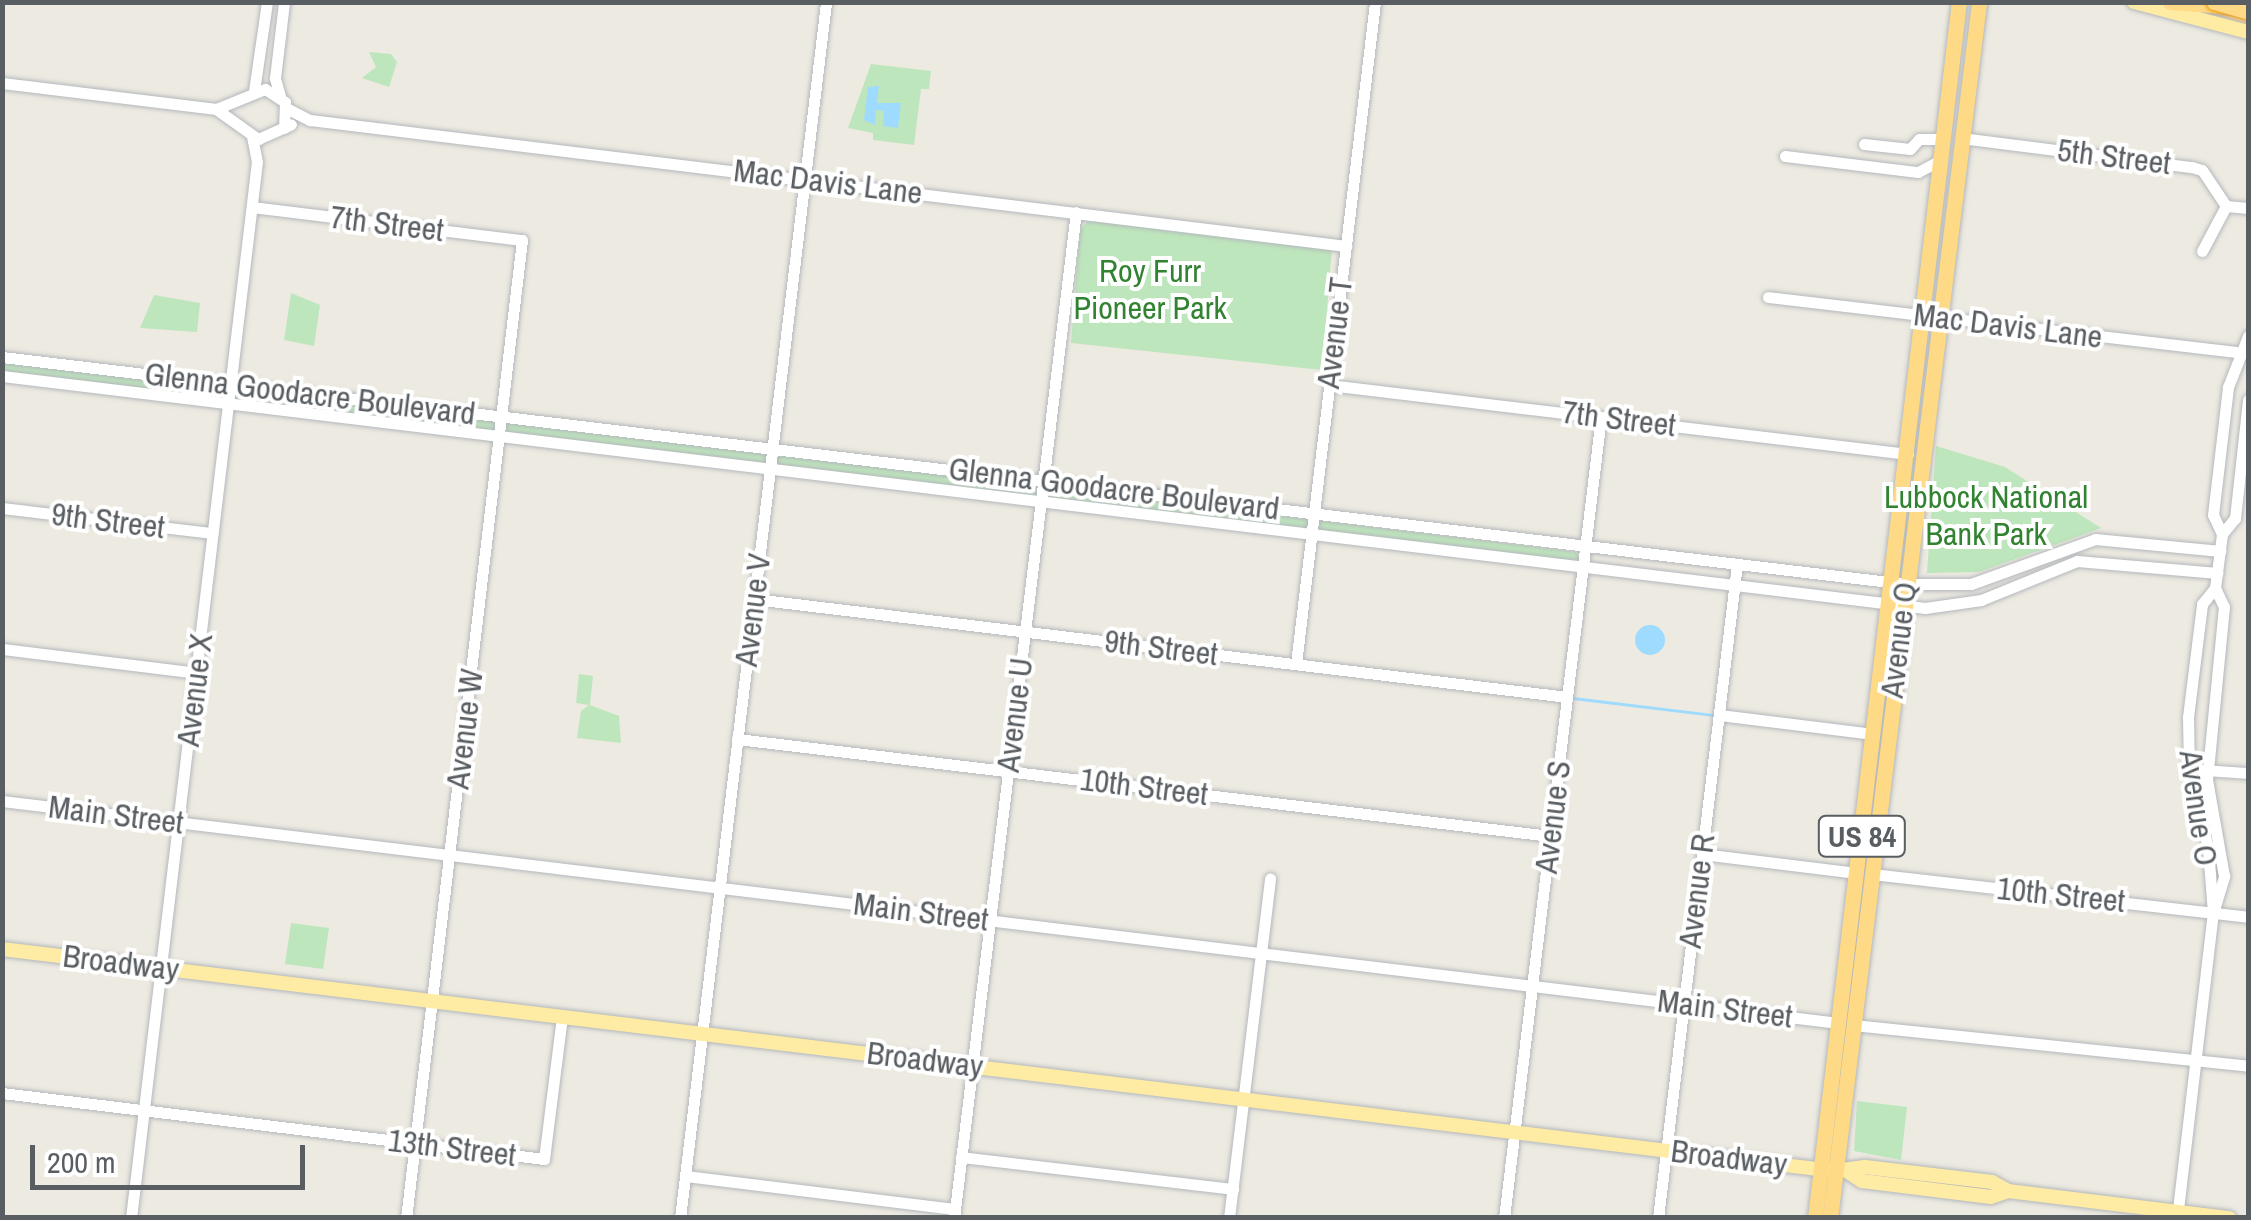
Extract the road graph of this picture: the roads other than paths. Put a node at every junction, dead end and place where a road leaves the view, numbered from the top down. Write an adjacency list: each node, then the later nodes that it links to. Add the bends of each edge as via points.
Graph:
1 (268, 2): 13 (street)
2 (284, 2): 14 (street)
3 (826, 2): 29 (street, Avenue V)
4 (1375, 2): 36 (street, Avenue T)
5 (1958, 2): 23 (highway, Avenue Q / US 84)
6 (1979, 2): 22 (highway, Avenue Q / US 84)
7 (2134, 2): 11 (main road)
8 (2170, 2): 10 (highway)
9 (2214, 2): 10 (highway, bridge)
10 (2248, 9)
11 (2248, 32)
12 (2, 84): 15 (street)
13 (249, 95): 14 (street); 15 (street); 18 (street)
14 (280, 96): 16 (street)
15 (216, 108): 18 (street)
16 (288, 109): 17 (street); 19 (street)
17 (310, 120): 19 (street); 29 (street, Mac Davis Lane)
18 (240, 124): 20 (street)
19 (284, 128): 21 (street)
20 (252, 137): 21 (street); 27 (street, Avenue X)
21 (271, 138): 27 (street, Avenue X)
22 (1961, 138): 31 (street, 5th Street, via 2192,167 2202,170); 39 (highway, Avenue Q / US 84)
23 (1944, 139): 24 (street, via 1920,138 1910,150); 26 (highway, Avenue Q / US 84)
24 (1864, 144)
25 (1785, 156): 28 (street)
26 (1941, 160): 28 (street); 30 (highway, Avenue Q / US 84)
27 (257, 162): 32 (street, Avenue X)
28 (1918, 172): 30 (street)
29 (804, 179): 34 (street, Mac Davis Lane); 51 (street, Avenue V)
30 (1938, 190): 39 (highway, Avenue Q / US 84)
31 (2226, 206): 33 (street); 37 (street)
32 (252, 207): 35 (street, 7th Street); 44 (street, Avenue X)
33 (2248, 208)
34 (1076, 212): 36 (street, Mac Davis Lane); 54 (street, Avenue U)
35 (522, 240): 48 (street, Avenue W)
36 (1346, 246): 45 (street, Avenue T)
37 (2202, 251)
38 (1768, 296): 39 (street, Mac Davis Lane)
39 (1932, 317): 41 (street, Mac Davis Lane); 52 (highway, Avenue Q / US 84); 66 (highway, Avenue Q / US 84)
40 (2248, 336): 41 (street, Avenue O)
41 (2243, 353): 59 (street, Avenue O, via 2214,515)
42 (2, 357): 44 (street, Glenna Goodacre Boulevard)
43 (2, 376): 47 (street, Glenna Goodacre Boulevard)
44 (231, 384): 47 (street, Avenue X); 48 (street, Glenna Goodacre Boulevard)
45 (1329, 385): 49 (street, 7th Street); 57 (street, Avenue T)
46 (2248, 400): 59 (street, Avenue O, via 2236,518)
47 (228, 403): 50 (street, Glenna Goodacre Boulevard); 58 (street, Avenue X)
48 (502, 416): 50 (street, Avenue W); 51 (street, Glenna Goodacre Boulevard)
49 (1600, 417): 52 (street, 7th Street); 61 (street, Avenue S)
50 (500, 436): 53 (street, Glenna Goodacre Boulevard); 87 (street, Avenue W)
51 (772, 449): 53 (street, Avenue V); 54 (street, Glenna Goodacre Boulevard)
52 (1908, 454): 66 (highway, Avenue Q / US 84)
53 (770, 469): 55 (street, Glenna Goodacre Boulevard); 69 (street, Avenue V)
54 (1043, 481): 55 (street, Avenue U); 57 (street, Glenna Goodacre Boulevard)
55 (1040, 502): 60 (street, Glenna Goodacre Boulevard); 71 (street, Avenue U)
56 (2, 508): 58 (street, 9th Street)
57 (1314, 513): 60 (street, Avenue T); 61 (street, Glenna Goodacre Boulevard)
58 (213, 534): 74 (street, Avenue X)
59 (2222, 534): 62 (street, Avenue O)
60 (1311, 535): 64 (street, Glenna Goodacre Boulevard); 73 (street, Avenue T)
61 (1585, 546): 63 (street, Glenna Goodacre Boulevard); 64 (street, Avenue S)
62 (2220, 552): 65 (street, Avenue O); 66 (street, Glenna Goodacre Boulevard, via 2094,540 1971,584)
63 (1737, 564): 66 (street, Glenna Goodacre Boulevard); 67 (street, Avenue R)
64 (1582, 568): 67 (street, Glenna Goodacre Boulevard); 75 (street, Avenue S)
65 (2217, 573): 68 (street, Avenue O); 70 (street, Glenna Goodacre Boulevard, via 2077,561 1981,600)
66 (1899, 584): 70 (highway, Avenue Q / US 84)
67 (1734, 586): 70 (street, Glenna Goodacre Boulevard); 76 (street, Avenue R)
68 (2215, 588): 79 (street, Avenue O, via 2202,604); 80 (street, Avenue O, via 2224,606)
69 (754, 599): 71 (street, 9th Street); 78 (street, Avenue V)
70 (1897, 605): 77 (highway, Avenue Q / US 84); 88 (highway, Avenue Q / US 84)
71 (1025, 632): 73 (street, 9th Street); 81 (street, Avenue U)
72 (2, 650): 74 (street)
73 (1296, 664): 75 (street, 9th Street)
74 (196, 673): 84 (street, Avenue X)
75 (1567, 697): 85 (street, Avenue S)
76 (1719, 715): 77 (street); 86 (street, Avenue R)
77 (1874, 734): 88 (highway, Avenue Q / US 84)
78 (737, 739): 81 (street, 10th Street); 90 (street, Avenue V)
79 (2189, 768): 80 (street); 91 (street, Avenue O, via 2208,848)
80 (2207, 769): 82 (street); 91 (street, Avenue O, via 2223,859 2222,898)
81 (1008, 771): 85 (street, 10th Street); 93 (street, Avenue U)
82 (2248, 773)
83 (2, 802): 84 (street, Main Street)
84 (179, 823): 87 (street, Main Street); 96 (street, Avenue X)
85 (1550, 836): 97 (street, Avenue S)
86 (1702, 854): 88 (street, 10th Street); 99 (street, Avenue R)
87 (450, 856): 90 (street, Main Street); 98 (street, Avenue W)
88 (1865, 873): 91 (street, 10th Street); 101 (highway, Avenue Q / US 84); 101 (highway, Avenue Q / US 84, via 1866,929)
89 (1270, 878): 95 (street)
90 (720, 888): 93 (street, Main Street); 102 (street, Avenue V)
91 (2214, 912): 92 (street, 10th Street); 103 (street, Avenue O)
92 (2248, 917)
93 (990, 921): 95 (street, Main Street); 104 (street, Avenue U)
94 (2, 949): 96 (main road, Broadway)
95 (1261, 953): 97 (street, Main Street); 107 (street)
96 (161, 968): 98 (main road, Broadway); 108 (street, Avenue X)
97 (1532, 986): 99 (street, Main Street); 109 (street, Avenue S)
98 (432, 1001): 100 (main road, Broadway); 110 (street, Avenue W)
99 (1683, 1004): 101 (street, Main Street); 111 (street, Avenue R)
100 (562, 1016): 102 (main road, Broadway); 110 (street, 13th Street, via 544,1159)
101 (1846, 1024): 103 (street, Main Street); 113 (highway, Avenue Q / US 84)
102 (703, 1034): 104 (main road, Broadway); 114 (street, Avenue V)
103 (2196, 1061): 105 (street, Main Street); 117 (street, Avenue O)
104 (972, 1066): 107 (main road, Broadway); 112 (street, Avenue U)
105 (2248, 1066)
106 (2, 1093): 108 (street, 13th Street)
107 (1244, 1099): 109 (main road, Broadway); 115 (street)
108 (144, 1110): 110 (street, 13th Street); 118 (street, Avenue X)
109 (1515, 1132): 111 (main road, Broadway); 122 (street, Avenue S)
110 (414, 1144): 119 (street, Avenue W)
111 (1666, 1150): 113 (main road, Broadway); 123 (street, Avenue R)
112 (961, 1156): 115 (street); 116 (street, Avenue U)
113 (1835, 1171): 117 (main road, Broadway, via 1864,1168 1992,1182 2008,1192); 124 (highway, Avenue Q / US 84); 125 (highway, Avenue Q / US 84)
114 (685, 1176): 116 (street); 120 (street, Avenue V)
115 (1233, 1189): 121 (street)
116 (954, 1213)
117 (2178, 1215): 126 (main road, Broadway)
118 (131, 1218)
119 (406, 1218)
120 (680, 1218)
121 (1229, 1218)
122 (1504, 1218)
123 (1658, 1218)
124 (1815, 1218)
125 (1830, 1218)
126 (2229, 1218)

